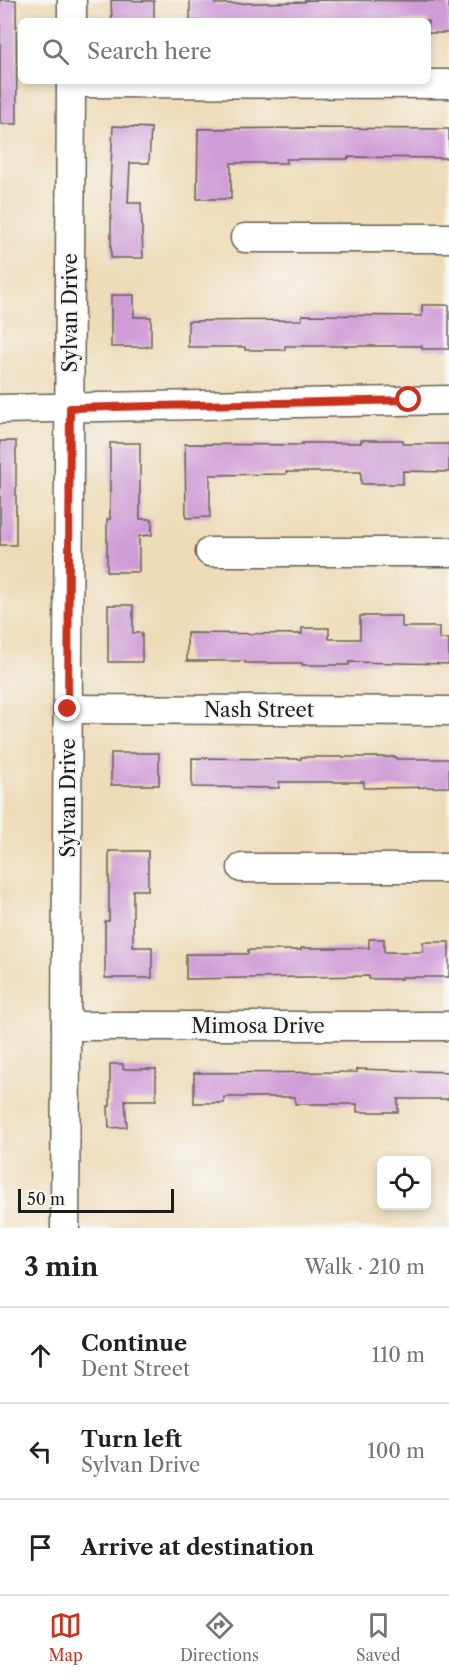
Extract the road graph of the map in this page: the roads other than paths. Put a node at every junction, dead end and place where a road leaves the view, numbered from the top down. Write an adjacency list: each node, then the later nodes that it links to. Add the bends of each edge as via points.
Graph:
1 (72, 0): 2 (street)
2 (72, 18)
3 (71, 84): 9 (street, Sylvan Drive)
4 (431, 84): 5 (street)
5 (449, 84)
6 (245, 238): 7 (street)
7 (449, 238)
8 (449, 400): 9 (street)
9 (70, 408): 10 (street); 13 (street, Sylvan Drive)
10 (0, 409)
11 (210, 552): 12 (street)
12 (449, 552)
13 (68, 709): 14 (street, Nash Street); 17 (street, Sylvan Drive)
14 (449, 711)
15 (242, 868): 16 (street)
16 (449, 868)
17 (66, 1026): 18 (street, Mimosa Drive); 19 (street, Sylvan Drive)
18 (449, 1026)
19 (65, 1228)

